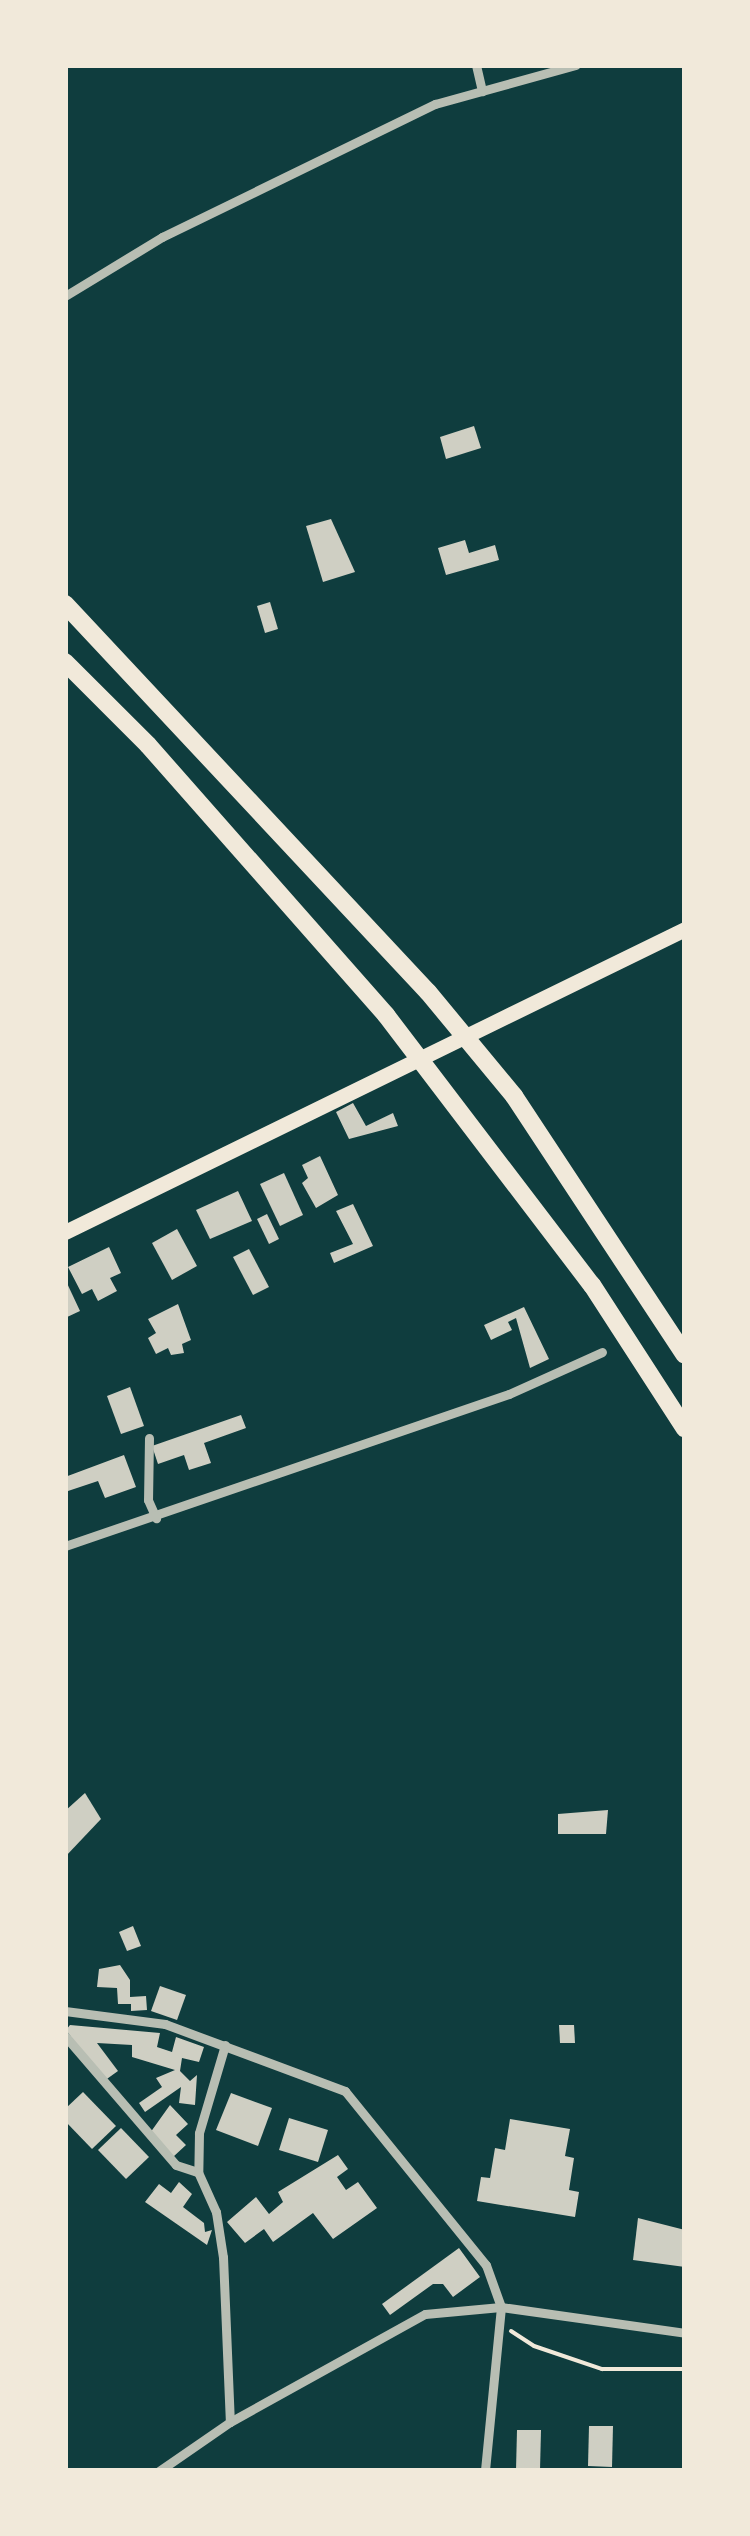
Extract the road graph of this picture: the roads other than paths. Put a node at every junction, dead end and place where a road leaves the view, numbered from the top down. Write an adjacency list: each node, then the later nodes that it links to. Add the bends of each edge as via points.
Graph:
1 (476, 65): 3 (street)
2 (576, 65): 3 (street)
3 (482, 91): 4 (street, via 435,104 179,229)
4 (65, 296)
5 (65, 604): 10 (highway, via 428,992 514,1096)
6 (65, 662): 11 (highway, via 148,745 386,1014 592,1285)
7 (685, 929): 8 (main road)
8 (65, 1232)
9 (602, 1352): 13 (street, via 509,1394)
10 (685, 1355)
11 (685, 1428)
12 (150, 1438): 13 (street, via 148,1500)
13 (156, 1518): 14 (street)
14 (65, 1546)
15 (65, 2011): 17 (street, via 165,2024)
16 (65, 2036): 18 (street, via 176,2165)
17 (225, 2044): 18 (street, via 199,2133); 19 (street, via 345,2091 486,2265)
18 (198, 2172): 21 (street, via 216,2212 223,2256)
19 (501, 2306): 20 (street); 21 (street, via 424,2314); 23 (street)
20 (685, 2334)
21 (230, 2422): 22 (street)
22 (159, 2471)
23 (485, 2471)

